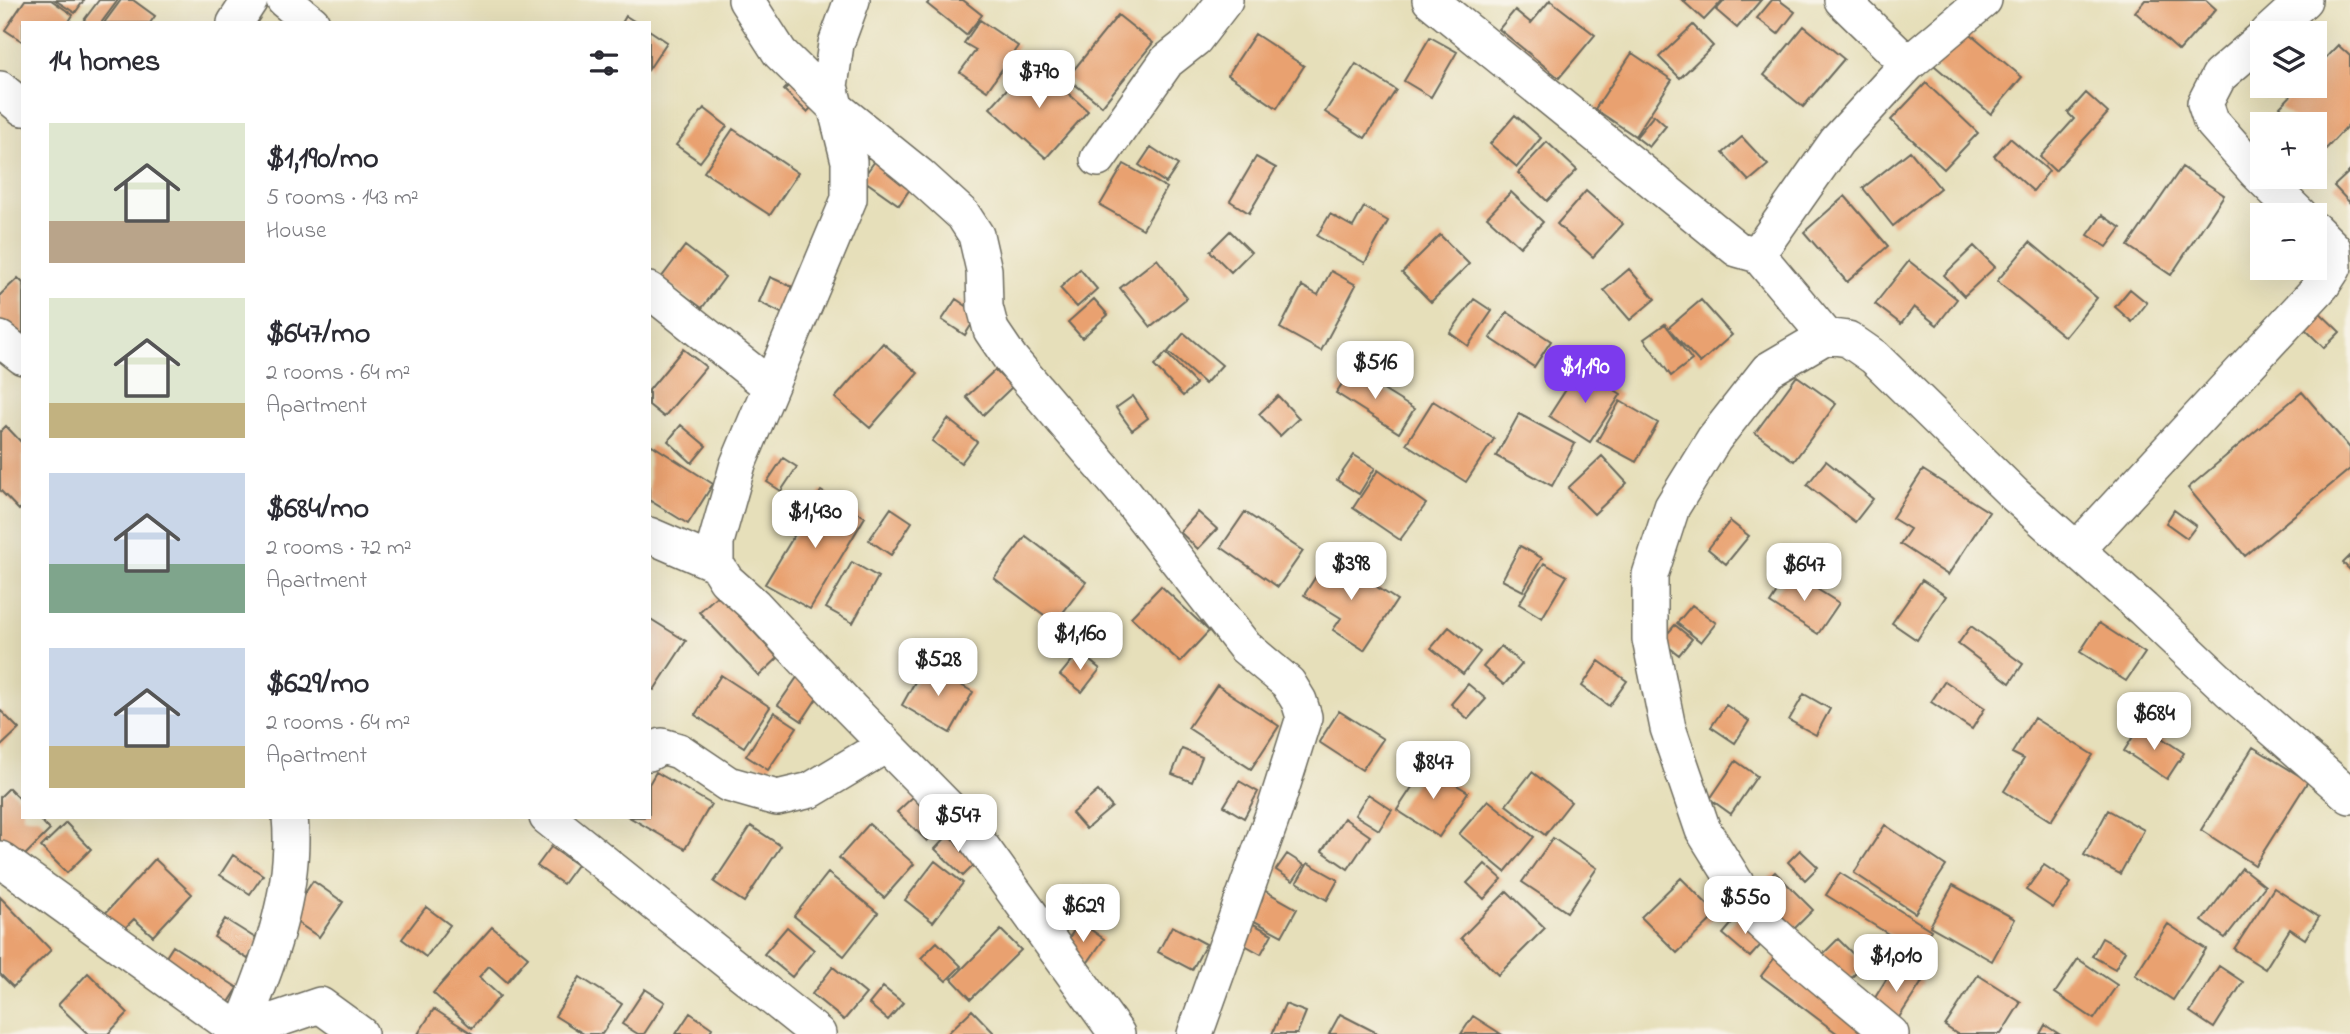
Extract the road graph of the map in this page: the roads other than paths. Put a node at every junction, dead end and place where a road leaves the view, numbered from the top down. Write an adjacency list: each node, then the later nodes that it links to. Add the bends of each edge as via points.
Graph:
1 (250, 0): 10 (street)
2 (284, 0): 11 (street)
3 (746, 0): 17 (street, via 780,53)
4 (852, 0): 17 (street, via 836,44 831,86)
5 (1224, 0): 18 (street, via 1195,39 1167,61)
6 (1430, 0): 25 (street, via 1737,249 1758,255)
7 (1842, 0): 14 (street)
8 (1984, 0): 14 (street)
9 (2304, 0): 12 (street)
10 (236, 21)
11 (310, 21)
12 (2281, 21)
13 (2250, 49): 19 (street, via 2220,76 2205,103 2211,121)
14 (1908, 64): 20 (street, via 1837,141)
15 (0, 89): 16 (street)
16 (21, 106)
17 (836, 108): 28 (street, via 849,161 849,199); 42 (street, via 963,215 976,235 991,330 1010,358 1124,492 1245,647 1288,683 1299,701 1304,717)
18 (1098, 159)
19 (2288, 203)
20 (1766, 242)
21 (2327, 242): 22 (street, via 2333,248 2334,267)
22 (2327, 278)
23 (2326, 280): 30 (street)
24 (651, 292): 28 (street)
25 (1826, 336): 30 (street, via 1848,339 1874,357); 43 (street, via 1768,370 1714,439 1672,507 1650,575 1650,639 1668,728 1703,830 1759,920)
26 (0, 339): 27 (street)
27 (21, 355)
28 (771, 386): 31 (street, via 738,464 716,542)
29 (651, 536): 31 (street)
30 (2076, 550): 34 (street)
31 (716, 564): 32 (street, via 726,580)
32 (886, 745): 33 (street, via 811,790 776,798 728,784 679,751 662,746); 41 (street, via 968,828)
33 (651, 752)
34 (2350, 796)
35 (290, 819): 38 (street, via 290,877 261,984)
36 (549, 819): 40 (street)
37 (0, 859): 38 (street)
38 (240, 1033): 39 (street, via 320,1005)
39 (360, 1034)
40 (818, 1034)
41 (1116, 1034)
42 (1195, 1034)
43 (1891, 1034)

